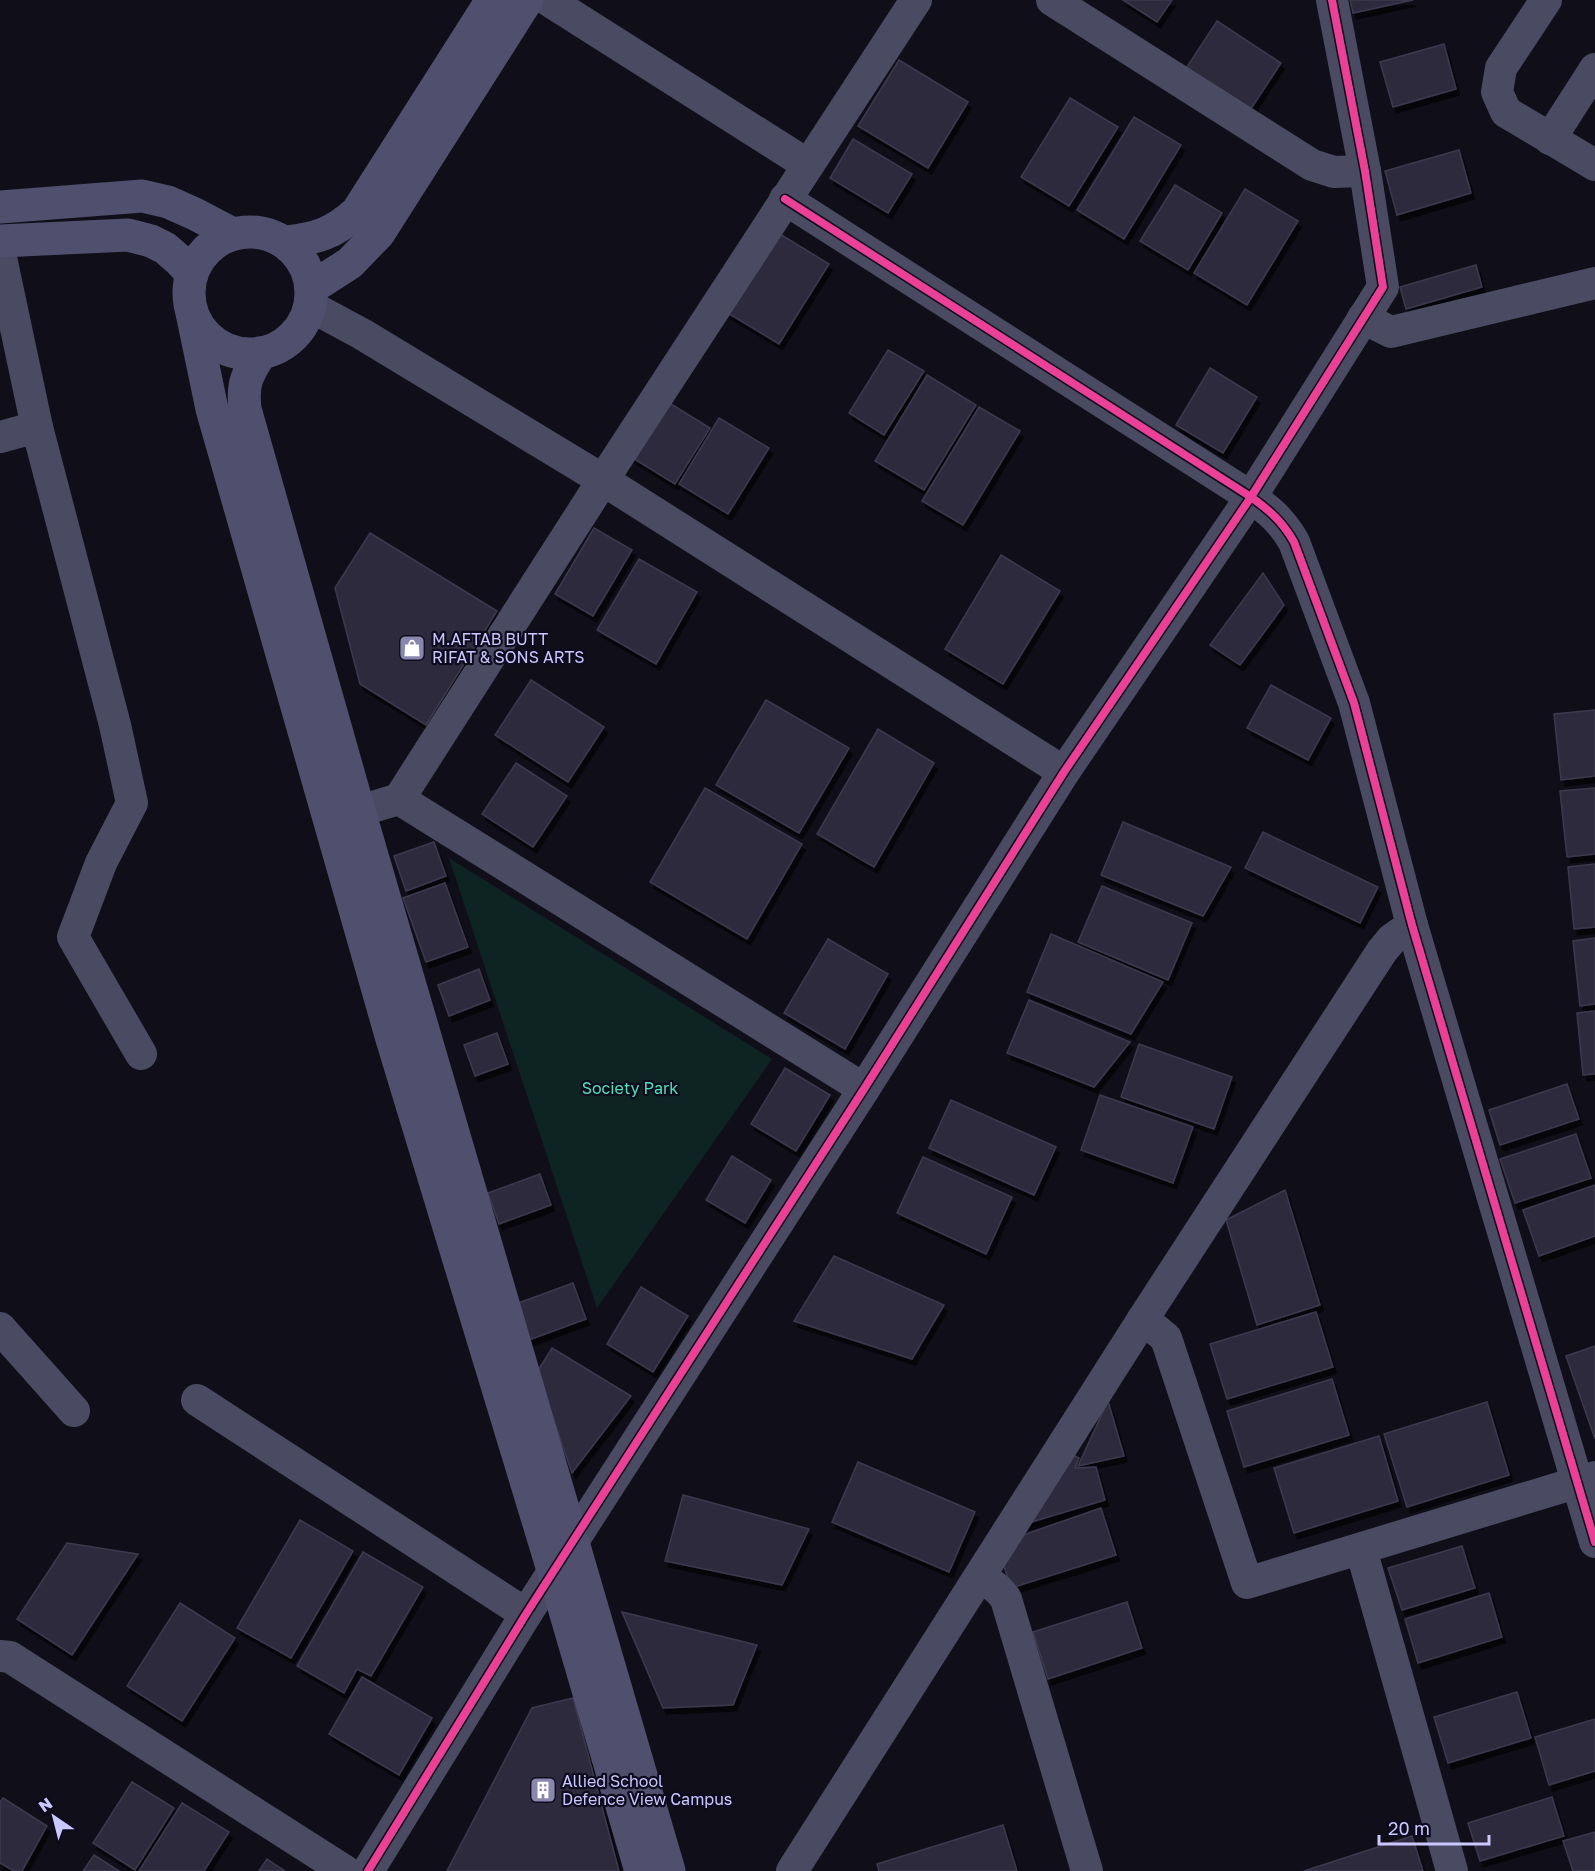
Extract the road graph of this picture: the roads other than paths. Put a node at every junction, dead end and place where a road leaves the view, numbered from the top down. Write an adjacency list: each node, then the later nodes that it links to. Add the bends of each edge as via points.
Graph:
1 (492, 0): 17 (street, via 357,212 323,236)
2 (527, 0): 21 (street, via 379,233)
3 (548, 0): 10 (street)
4 (916, 0): 10 (street)
5 (1052, 0): 12 (street, via 1312,165 1334,172)
6 (1332, 0): 12 (street)
7 (1546, 0): 9 (street, via 1501,68 1497,92 1506,112)
8 (1595, 69): 9 (street)
9 (1550, 139): 11 (street)
10 (808, 165): 13 (street)
11 (1595, 165)
12 (1365, 171): 23 (street, via 1383,287)
13 (785, 199): 27 (street); 28 (street)
14 (0, 207): 15 (street, via 142,196 168,202)
15 (233, 234): 17 (street, via 269,234); 19 (street, via 201,256)
16 (0, 242): 19 (street, via 128,235 165,248)
17 (286, 243): 21 (street, via 304,263)
18 (0, 254): 25 (street)
19 (192, 274): 22 (street)
20 (1595, 283): 23 (street, via 1391,332)
21 (311, 297): 24 (street, via 298,332 275,349); 27 (street, via 362,334)
22 (192, 313): 24 (street, via 202,331 219,346 239,354); 31 (street, via 212,409)
23 (1363, 318): 28 (street)
24 (261, 353): 29 (street, via 244,384 245,409)
25 (37, 427): 26 (street); 35 (street, via 116,725 132,803 101,863 73,937)
26 (0, 437)
27 (603, 480): 30 (street); 32 (street)
28 (1251, 497): 30 (street); 34 (street, via 1285,526 1318,603 1354,703)
29 (346, 763): 31 (street); 33 (street)
30 (1064, 772): 36 (street)
31 (315, 773): 45 (street)
32 (399, 799): 33 (street); 36 (street)
33 (359, 811): 43 (street)
34 (1412, 926): 37 (street, via 1382,951); 41 (street)
35 (141, 1054)
36 (864, 1089): 43 (street)
37 (1143, 1319): 44 (street, via 1166,1338 1247,1583); 46 (street)
38 (0, 1328): 40 (street)
39 (197, 1400): 47 (street)
40 (74, 1411)
41 (1586, 1480): 42 (street); 44 (street)
42 (1595, 1542)
43 (573, 1543): 45 (street); 52 (street)
44 (1361, 1549): 55 (street)
45 (554, 1573): 47 (street); 51 (street)
46 (980, 1577): 53 (street); 54 (street, via 1006,1599)
47 (526, 1614): 50 (street)
48 (0, 1656): 49 (street, via 20,1663)
49 (345, 1871)
50 (368, 1871)
51 (641, 1871)
52 (669, 1871)
53 (792, 1871)
54 (1087, 1871)
55 (1452, 1871)

